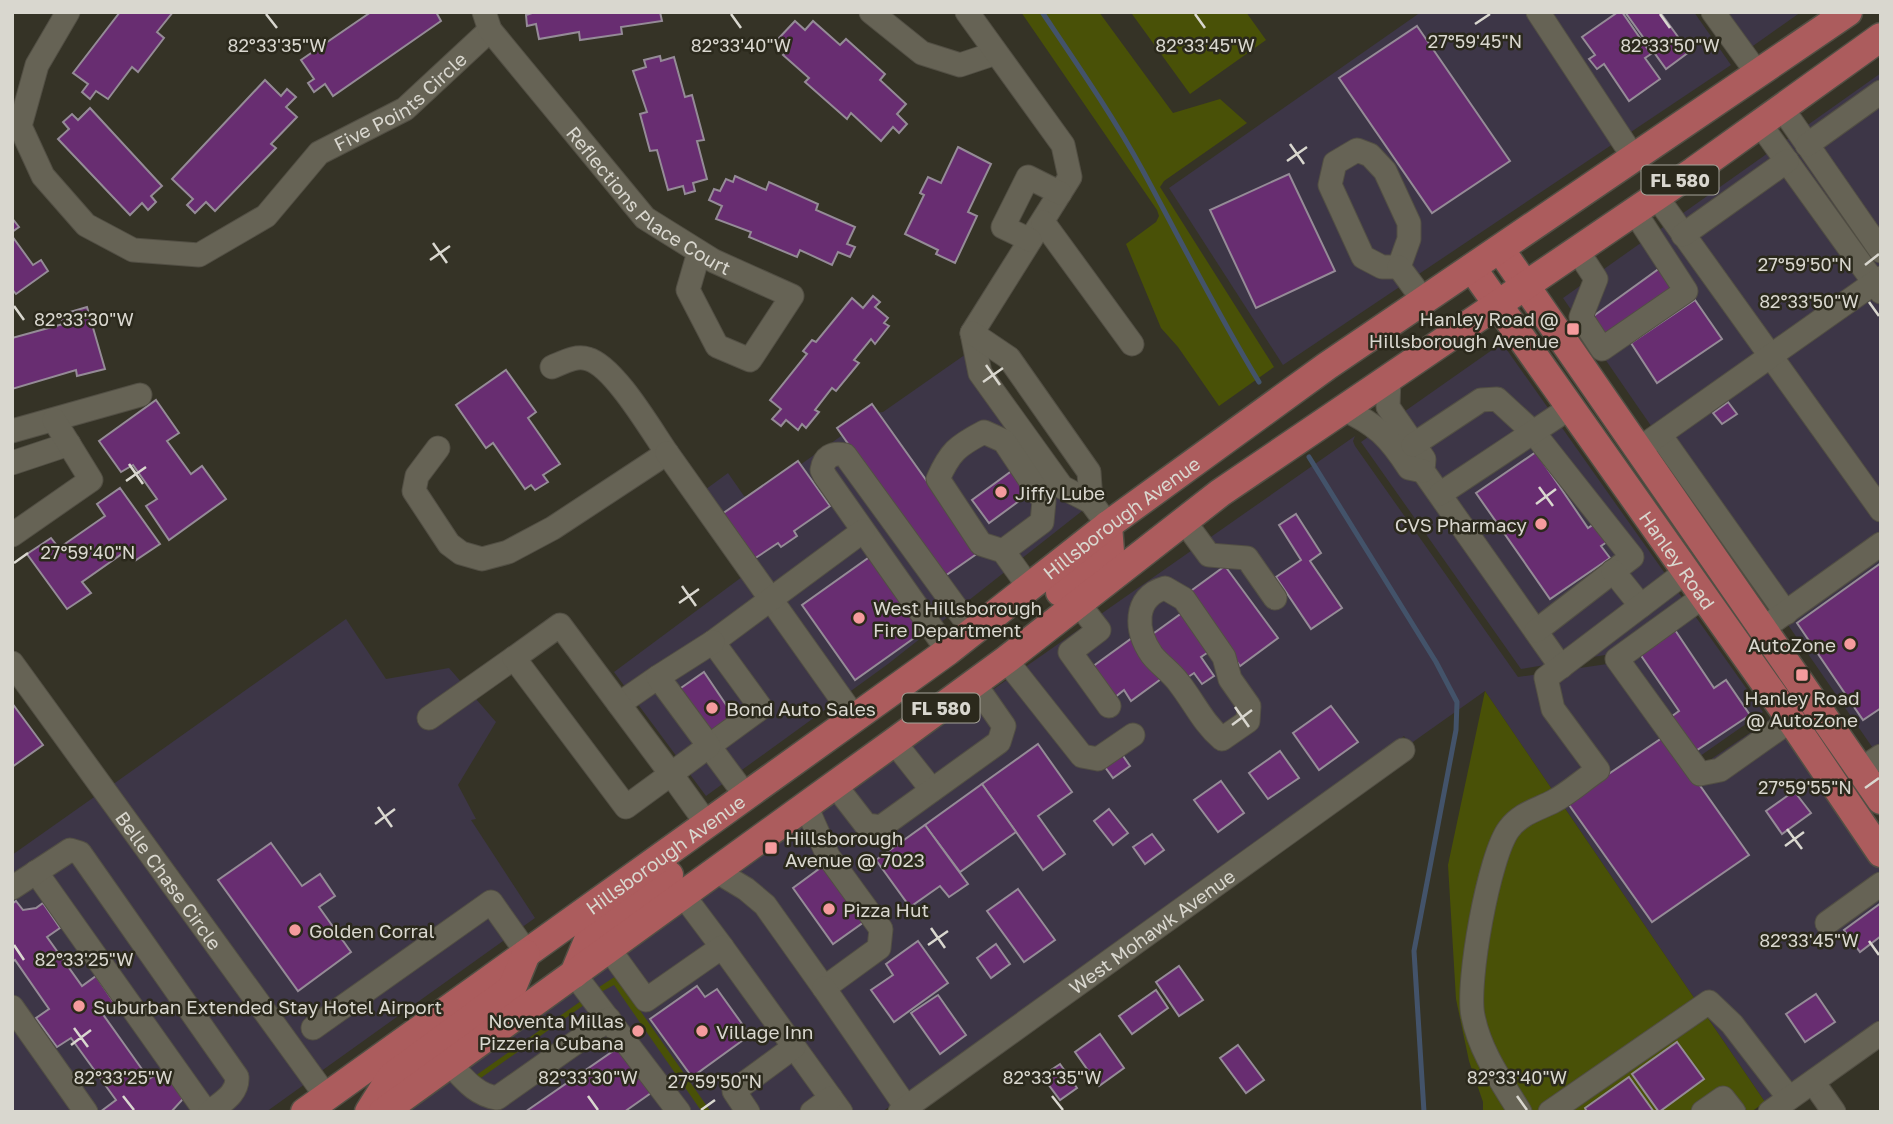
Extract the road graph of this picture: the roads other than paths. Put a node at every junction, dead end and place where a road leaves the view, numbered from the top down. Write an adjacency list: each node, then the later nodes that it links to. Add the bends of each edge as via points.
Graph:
1 (68, 12): 7 (street, Five Points Circle, via 37,65 20,126 43,176 86,225 134,250 199,255 266,216 319,153 405,109)
2 (871, 12): 9 (street, via 922,53 960,65)
3 (967, 12): 9 (street)
4 (1538, 12): 14 (street)
5 (1713, 12): 10 (street)
6 (1848, 12): 10 (main road, Hillsborough Avenue / FL 580)
7 (487, 21): 23 (street, Reflections Place Court, via 645,218)
8 (1881, 37): 12 (main road, Hillsborough Avenue / FL 580)
9 (996, 52): 16 (street, via 1063,145 1070,177)
10 (1758, 74): 14 (main road, Hillsborough Avenue / FL 580)
11 (1877, 101): 13 (street)
12 (1771, 116): 13 (street); 15 (street); 17 (main road, Hillsborough Avenue / FL 580)
13 (1807, 145): 22 (street)
14 (1634, 158): 20 (main road, Hillsborough Avenue / FL 580)
15 (1787, 161): 19 (street); 26 (street)
16 (1060, 193): 18 (street); 18 (street, via 1028,177 1003,227)
17 (1645, 204): 19 (street); 21 (main road, Hillsborough Avenue / FL 580); 21 (street, via 1686,290 1602,349 1581,317 1596,279)
18 (1037, 231): 30 (street); 31 (street)
19 (1683, 235): 32 (street)
20 (1500, 249): 25 (main road, Hillsborough Avenue / FL 580); 27 (main road, Hanley Road)
21 (1577, 250): 27 (main road, Hillsborough Avenue / FL 580)
22 (1881, 251)
23 (699, 252): 23 (street, Reflections Place Court, via 792,296 750,360 717,346 688,290)
24 (1399, 267): 24 (street, via 1409,239 1409,223 1385,171 1370,155 1357,150 1335,163 1330,185 1363,257 1382,267); 28 (street)
25 (1472, 268): 28 (main road, Hillsborough Avenue / FL 580); 29 (main road, Hanley Road)
26 (1878, 284): 32 (street)
27 (1525, 285): 29 (main road, Hillsborough Avenue / FL 580); 41 (main road, Hanley Road)
28 (1424, 301): 52 (main road, Hillsborough Avenue / FL 580)
29 (1497, 302): 34 (main road, Hillsborough Avenue / FL 580); 36 (main road, Hanley Road)
30 (972, 333): 49 (street, via 980,373 1062,487); 49 (street, via 1009,358 1089,472)
31 (1132, 344)
32 (1770, 356): 41 (street); 50 (street)
33 (552, 367): 45 (street, via 575,358 602,365)
34 (1389, 377): 37 (main road, Hillsborough Avenue / FL 580); 43 (street, via 1388,407)
35 (140, 395): 38 (street)
36 (1571, 407): 40 (street); 60 (main road, Hanley Road)
37 (1343, 409): 47 (street, via 1378,428 1409,468); 51 (main road, Hillsborough Avenue / FL 580)
38 (54, 420): 39 (street); 42 (street)
39 (12, 432)
40 (1534, 433): 43 (street, via 1497,399 1481,400); 48 (street); 59 (street, via 1632,557)
41 (1650, 442): 57 (main road, Hanley Road); 68 (street)
42 (69, 444): 46 (street); 54 (street, via 91,481)
43 (1413, 445): 47 (street, via 1424,459)
44 (438, 448): 45 (street, via 417,476 414,491 449,544 482,559 508,552 553,528)
45 (667, 453): 65 (street)
46 (12, 463)
47 (1423, 471): 48 (street)
48 (1440, 494): 70 (street)
49 (1091, 502): 52 (street)
50 (1881, 510)
51 (1184, 521): 58 (main road, Hillsborough Avenue / FL 580); 64 (street, via 1209,555 1247,558)
52 (1108, 525): 62 (main road, Hillsborough Avenue / FL 580); 75 (main road, via 1111,552 1047,603)
53 (863, 531): 65 (street); 69 (street, via 821,470 836,453 845,455); 73 (street)
54 (12, 535)
55 (1881, 544): 68 (street)
56 (1003, 551): 56 (street, via 981,544 938,479 947,458 984,432 1004,441 1044,501 1042,522); 62 (street)
57 (1711, 553): 60 (main road); 68 (main road, Hanley Road)
58 (1133, 559): 61 (street); 66 (main road, Hillsborough Avenue / FL 580)
59 (1613, 571): 67 (street); 70 (street)
60 (1687, 571): 63 (main road, Hanley Road); 67 (street)
61 (1154, 591): 61 (street, via 1140,608 1140,630 1151,653 1222,739 1248,721 1249,706 1230,679 1224,657 1184,599 1165,588)
62 (1019, 595): 69 (main road, Hillsborough Avenue / FL 580); 86 (main road, via 955,668 905,705)
63 (1704, 596): 72 (main road, Hanley Road); 84 (street, via 1617,659 1700,774 1720,770)
64 (1275, 598)
65 (771, 599): 71 (street); 83 (street)
66 (1078, 603): 75 (main road, Hillsborough Avenue / FL 580); 81 (street, via 1099,630 1070,652)
67 (1641, 606): 77 (street)
68 (1775, 621): 72 (main road); 89 (main road, Hanley Road)
69 (973, 631): 73 (main road, Hillsborough Avenue / FL 580)
70 (1536, 631): 77 (street)
71 (713, 642): 78 (street); 87 (street, via 761,708)
72 (1739, 646): 84 (main road, Hanley Road)
73 (948, 652): 83 (main road, Hillsborough Avenue / FL 580)
74 (514, 658): 80 (street, via 560,625); 82 (street); 90 (street, via 626,807)
75 (1006, 660): 79 (main road, Hillsborough Avenue / FL 580); 85 (street, via 1082,756 1098,759)
76 (12, 663): 118 (street, Belle Chase Circle)
77 (1561, 667): 129 (street, via 1546,678 1553,709 1598,770 1555,800 1521,816 1507,831 1487,886 1474,964 1473,1015 1488,1059)
78 (659, 677): 80 (street); 87 (street)
79 (974, 683): 86 (main road, Hillsborough Avenue / FL 580); 93 (street, via 1004,726 999,742)
80 (619, 704): 90 (street)
81 (1110, 706)
82 (429, 718)
83 (855, 718): 92 (main road, Hillsborough Avenue / FL 580); 97 (main road, via 864,744 798,792)
84 (1791, 720): 98 (main road, Hanley Road)
85 (1133, 735)
86 (894, 742): 91 (main road, Hillsborough Avenue / FL 580); 93 (street)
87 (709, 746): 90 (street); 92 (street)
88 (1403, 750): 122 (street, West Mohawk Avenue)
89 (1870, 763): 94 (main road, Hanley Road)
90 (671, 774): 96 (street)
91 (835, 785): 93 (street, via 866,825 881,827); 95 (main road, Hillsborough Avenue / FL 580)
92 (757, 788): 96 (main road, Hillsborough Avenue / FL 580); 108 (main road, via 741,822 592,931)
93 (932, 790)
94 (1881, 800)
95 (806, 806): 97 (main road, Hillsborough Avenue / FL 580); 109 (street, via 828,856 881,929 879,948)
96 (707, 824): 107 (main road, Hillsborough Avenue / FL 580)
97 (761, 839): 99 (main road, Hillsborough Avenue / FL 580)
98 (1881, 853)
99 (716, 871): 103 (main road, Hillsborough Avenue / FL 580); 109 (street, via 765,905)
100 (36, 873): 102 (street); 124 (street); 124 (street, via 70,850 83,856 237,1077 233,1094)
101 (1881, 884): 104 (street)
102 (12, 888)
103 (683, 895): 105 (street); 106 (main road, Hillsborough Avenue / FL 580)
104 (1827, 923)
105 (722, 947): 106 (street, via 646,1000); 114 (street)
106 (609, 948): 108 (main road, Hillsborough Avenue / FL 580)
107 (527, 953): 112 (street, via 491,902); 118 (main road, Hillsborough Avenue / FL 580); 125 (main road, via 512,988 391,1077)
108 (574, 974): 111 (street); 115 (main road, Hillsborough Avenue / FL 580)
109 (824, 988): 122 (street)
110 (12, 1007): 123 (street)
111 (609, 1019): 119 (street); 121 (street)
112 (313, 1028)
113 (1881, 1033): 116 (street)
114 (794, 1046): 120 (street); 127 (street, via 734,1091)
115 (450, 1064): 119 (street); 126 (main road, Hillsborough Avenue / FL 580)
116 (1813, 1082): 117 (street); 134 (street)
117 (1789, 1098): 130 (street, via 1732,1024 1709,1002); 133 (street)
118 (316, 1104)
119 (485, 1104)
120 (836, 1105): 128 (street)
121 (674, 1110)
122 (903, 1110)
123 (86, 1112)
124 (208, 1112)
125 (369, 1112)
126 (383, 1112)
127 (748, 1112)
128 (812, 1112)
129 (1520, 1112)
130 (1550, 1112)
131 (1703, 1112): 132 (street, via 1723,1098)
132 (1734, 1112)
133 (1770, 1112)
134 (1835, 1112)

